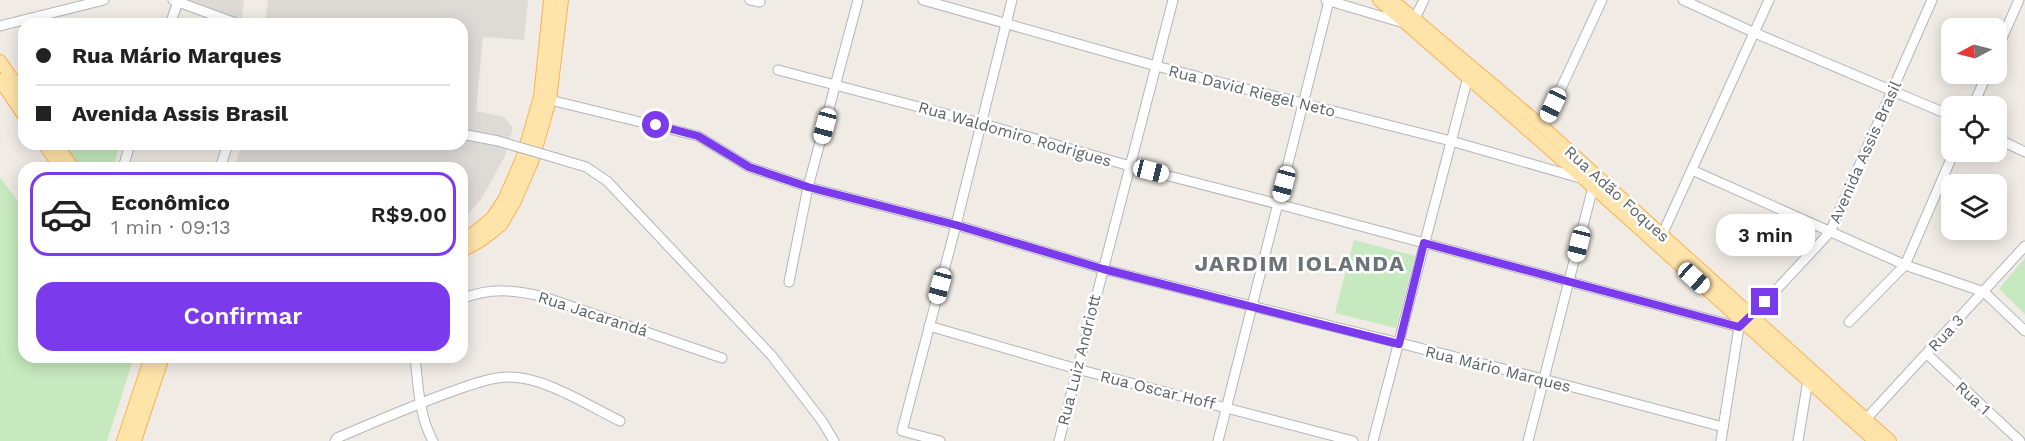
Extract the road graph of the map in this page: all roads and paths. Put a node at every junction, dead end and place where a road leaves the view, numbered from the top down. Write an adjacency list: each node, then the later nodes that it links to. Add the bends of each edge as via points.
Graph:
1 (104, 0): 18 (street)
2 (550, 0): 55 (main road, via 540,97 522,159 492,218)
3 (562, 0): 35 (main road)
4 (858, 0): 32 (street)
5 (922, 0): 22 (street, Rua David Riegel Neto)
6 (1012, 0): 22 (street)
7 (1173, 0): 28 (street, Rua Luiz Andriott)
8 (1328, 0): 23 (street); 36 (street)
9 (1379, 0): 23 (main road, Rua Adão Foques)
10 (1392, 0): 23 (main road, Rua Adão Foques)
11 (1424, 0): 23 (street)
12 (1602, 0): 40 (street)
13 (1683, 0): 26 (street)
14 (1769, 0): 26 (street)
15 (1932, 0): 34 (street, Avenida Assis Brasil)
16 (2019, 0): 25 (street)
17 (175, 1): 19 (street); 20 (street)
18 (32, 18)
19 (171, 18)
20 (222, 18)
21 (18, 22): 24 (street)
22 (1006, 22): 28 (street, Rua David Riegel Neto); 39 (street)
23 (1412, 22): 30 (main road, Rua Adão Foques); 40 (main road, Rua Adão Foques)
24 (0, 26)
25 (2007, 27)
26 (1755, 33): 34 (street); 47 (street)
27 (0, 61): 33 (main road)
28 (1156, 66): 36 (street, Rua David Riegel Neto); 46 (street, Rua Luiz Andriott)
29 (778, 70): 32 (street, Rua Waldomiro Rodrigues)
30 (1468, 77): 42 (street); 48 (main road, Rua Adão Foques)
31 (0, 80): 37 (main road)
32 (836, 85): 39 (street, Rua Waldomiro Rodrigues); 49 (street)
33 (18, 87)
34 (1892, 91): 38 (street); 53 (street, Avenida Assis Brasil)
35 (550, 100): 49 (street, Rua Mário Marques, via 698,136 749,167); 58 (main road, via 532,162 514,203 501,225)
36 (1305, 104): 42 (street, Rua David Riegel Neto); 51 (street)
37 (18, 107)
38 (1941, 111)
39 (980, 123): 46 (street, Rua Waldomiro Rodrigues); 52 (street)
40 (1543, 127): 54 (main road, Rua Adão Foques)
41 (468, 136): 88 (street, bridge, via 556,158 586,168 607,181 772,356)
42 (1451, 141): 48 (street, Rua David Riegel Neto); 56 (street)
43 (2007, 143): 44 (street)
44 (2025, 152)
45 (1950, 162): 59 (street)
46 (1130, 166): 51 (street, Rua Waldomiro Rodrigues); 60 (street, Rua Luiz Andriott)
47 (1692, 170): 53 (street); 54 (street)
48 (1582, 178): 50 (main road, Rua Adão Foques)
49 (808, 187): 52 (street, Rua Mário Marques); 61 (street)
50 (1593, 188): 62 (street); 66 (main road, Rua Adão Foques)
51 (1278, 204): 56 (street, Rua Waldomiro Rodrigues); 65 (street)
52 (956, 225): 60 (street, Rua Mário Marques); 68 (street)
53 (1830, 232): 59 (street); 66 (street, Avenida Assis Brasil)
54 (1662, 235): 66 (main road, Rua Adão Foques)
55 (468, 236)
56 (1424, 243): 62 (street, Rua Waldomiro Rodrigues); 70 (street)
57 (2025, 246): 63 (street, Rua 3)
58 (468, 248)
59 (1905, 265): 63 (street); 67 (street)
60 (1103, 269): 65 (street, Rua Mário Marques); 76 (street, Rua Luiz Andriott)
61 (789, 282)
62 (1569, 282): 66 (street, Rua Waldomiro Rodrigues); 77 (street)
63 (1984, 292): 69 (street); 71 (street, Rua 3)
64 (468, 297): 72 (street, Rua Jacarandá, via 492,290 544,297)
65 (1252, 307): 70 (street, Rua Mário Marques); 80 (street)
66 (1745, 322): 78 (main road, Rua Adão Foques); 82 (street); 83 (main road, Rua Adão Foques)
67 (1850, 322)
68 (929, 326): 76 (street, Rua Oscar Hoff); 89 (street, via 902,431)
69 (2025, 331)
70 (1399, 344): 77 (street, Rua Mário Marques); 93 (street)
71 (1927, 354): 83 (street, Rua 3); 99 (street, Rua 1)
72 (722, 358)
73 (150, 363): 84 (main road)
74 (161, 363): 85 (main road)
75 (416, 363): 79 (street)
76 (1077, 369): 80 (street, Rua Oscar Hoff); 90 (street, Rua Luiz Andriott)
77 (1543, 379): 82 (street, Rua Mário Marques); 94 (street)
78 (1808, 380): 83 (main road, Rua Adão Foques); 96 (street)
79 (421, 402): 81 (street, via 510,377 553,388); 86 (street); 87 (street)
80 (1227, 407): 91 (street); 92 (street, Rua Oscar Hoff)
81 (620, 421)
82 (1723, 427): 95 (street)
83 (1863, 430): 97 (main road, Rua Adão Foques); 98 (main road, Rua Adão Foques)
84 (123, 441)
85 (135, 441)
86 (335, 441)
87 (433, 441)
88 (834, 441)
89 (940, 441)
90 (1059, 441)
91 (1218, 441)
92 (1353, 441)
93 (1373, 441)
94 (1528, 441)
95 (1721, 441)
96 (1798, 441)
97 (1875, 441)
98 (1890, 441)
99 (2019, 441)

